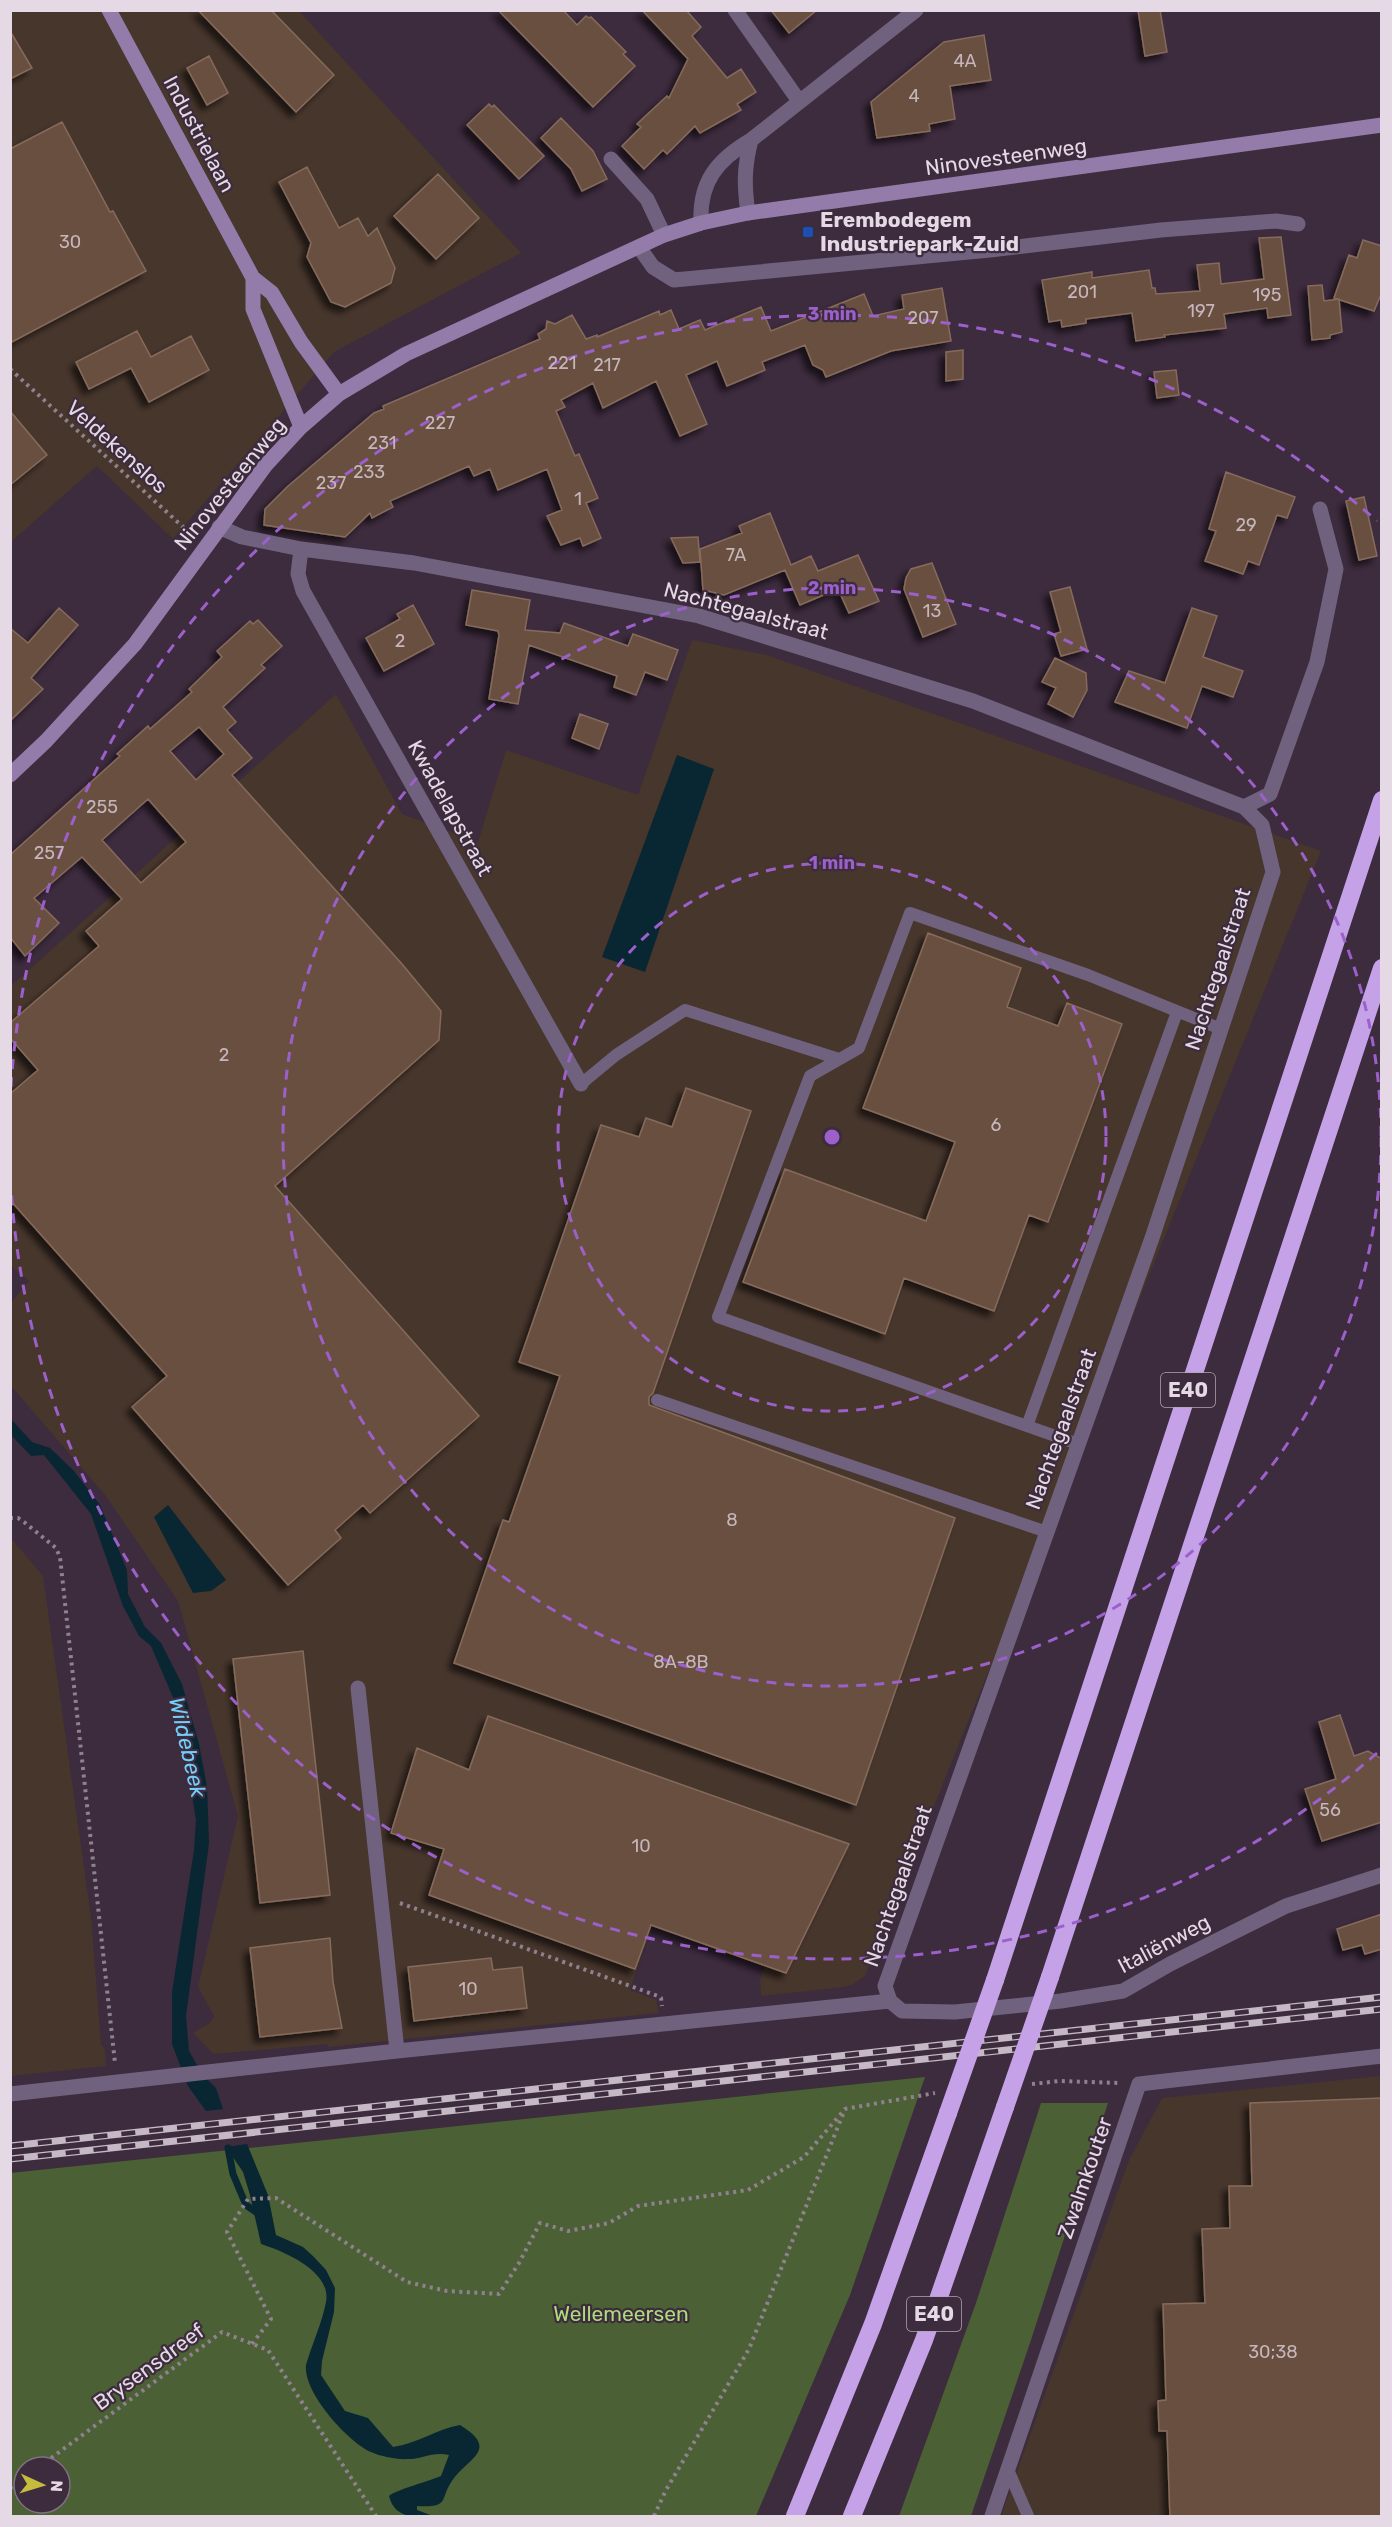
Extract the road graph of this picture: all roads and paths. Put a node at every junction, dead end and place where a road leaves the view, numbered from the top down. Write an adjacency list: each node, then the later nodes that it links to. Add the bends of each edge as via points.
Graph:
1 (109, 10): 13 (main road, Industrielaan)
2 (735, 10): 4 (street)
3 (916, 10): 4 (street)
4 (799, 101): 6 (street)
5 (1382, 125): 8 (main road, Ninovesteenweg)
6 (751, 140): 8 (street, via 744,167); 9 (street, via 730,153 712,175 700,201)
7 (611, 159): 11 (street, via 647,199)
8 (748, 213): 9 (main road, Ninovesteenweg)
9 (702, 223): 11 (main road, Ninovesteenweg)
10 (1298, 224): 12 (street, via 1276,221 1173,229 674,280 653,267)
11 (663, 236): 12 (main road, Ninovesteenweg)
12 (639, 247): 15 (main road, Ninovesteenweg, via 406,354)
13 (253, 278): 15 (main road, Industrielaan, via 273,294 301,342); 16 (main road, Industrielaan, via 253,309)
14 (10, 369): 19 (path, Veldekenslos)
15 (339, 394): 16 (main road, Ninovesteenweg)
16 (301, 427): 18 (main road, Ninovesteenweg, via 265,466)
17 (1320, 509): 23 (street, via 1336,569 1317,662 1270,794)
18 (219, 527): 19 (main road, Ninovesteenweg); 20 (street, Nachtegaalstraat, via 242,537)
19 (205, 546): 21 (main road, Ninovesteenweg, via 135,644)
20 (300, 549): 23 (street, Nachtegaalstraat, via 414,563 699,616 973,700); 28 (street, Kwadelapstraat, via 298,574 303,591)
21 (10, 775)
22 (1382, 800): 48 (highway, E40, bridge, via 995,1980 873,2324)
23 (1244, 807): 26 (street, Nachtegaalstraat, via 1262,825 1273,872)
24 (1382, 969): 49 (highway, E40, bridge, via 1050,1977 924,2340)
25 (1177, 1012): 26 (lane); 27 (lane, via 1088,975 910,913 859,1048); 30 (lane)
26 (1221, 1029): 31 (street, Nachtegaalstraat)
27 (839, 1059): 28 (lane, via 686,1010 616,1055); 30 (lane, via 810,1076 718,1317)
28 (581, 1084)
29 (657, 1400): 33 (lane)
30 (1027, 1426): 31 (lane)
31 (1078, 1444): 33 (street, Nachtegaalstraat)
32 (10, 1518): 41 (path, via 24,1522 56,1548 60,1557)
33 (1047, 1532): 37 (street, Nachtegaalstraat, via 891,1966 885,1986)
34 (358, 1688): 36 (street)
35 (1382, 1875): 37 (street, Italiënweg, via 1286,1906 1123,1991 955,2012 902,2011)
36 (381, 1905): 38 (path, via 400,1903 658,1996); 39 (street)
37 (890, 2001): 38 (street)
38 (665, 2025): 39 (street)
39 (397, 2051): 41 (street)
40 (1382, 2056): 45 (street, Zwalmkouter, via 1139,2084)
41 (117, 2082): 42 (street)
42 (10, 2094)
43 (252, 2344): 44 (path, Brysensdreef, via 222,2332); 46 (path, Brysensdreef, via 268,2350); 47 (path, via 271,2319 227,2232 248,2199 276,2198 407,2282 447,2291 499,2294 540,2223 568,2231 609,2223 638,2206 748,2190 804,2157 845,2109 749,2349)
44 (55, 2455)
45 (1009, 2472): 50 (street, Zwalmkouter); 51 (lane)
46 (376, 2517)
47 (654, 2517)
48 (795, 2517)
49 (852, 2517)
50 (992, 2517)
51 (1029, 2517)

